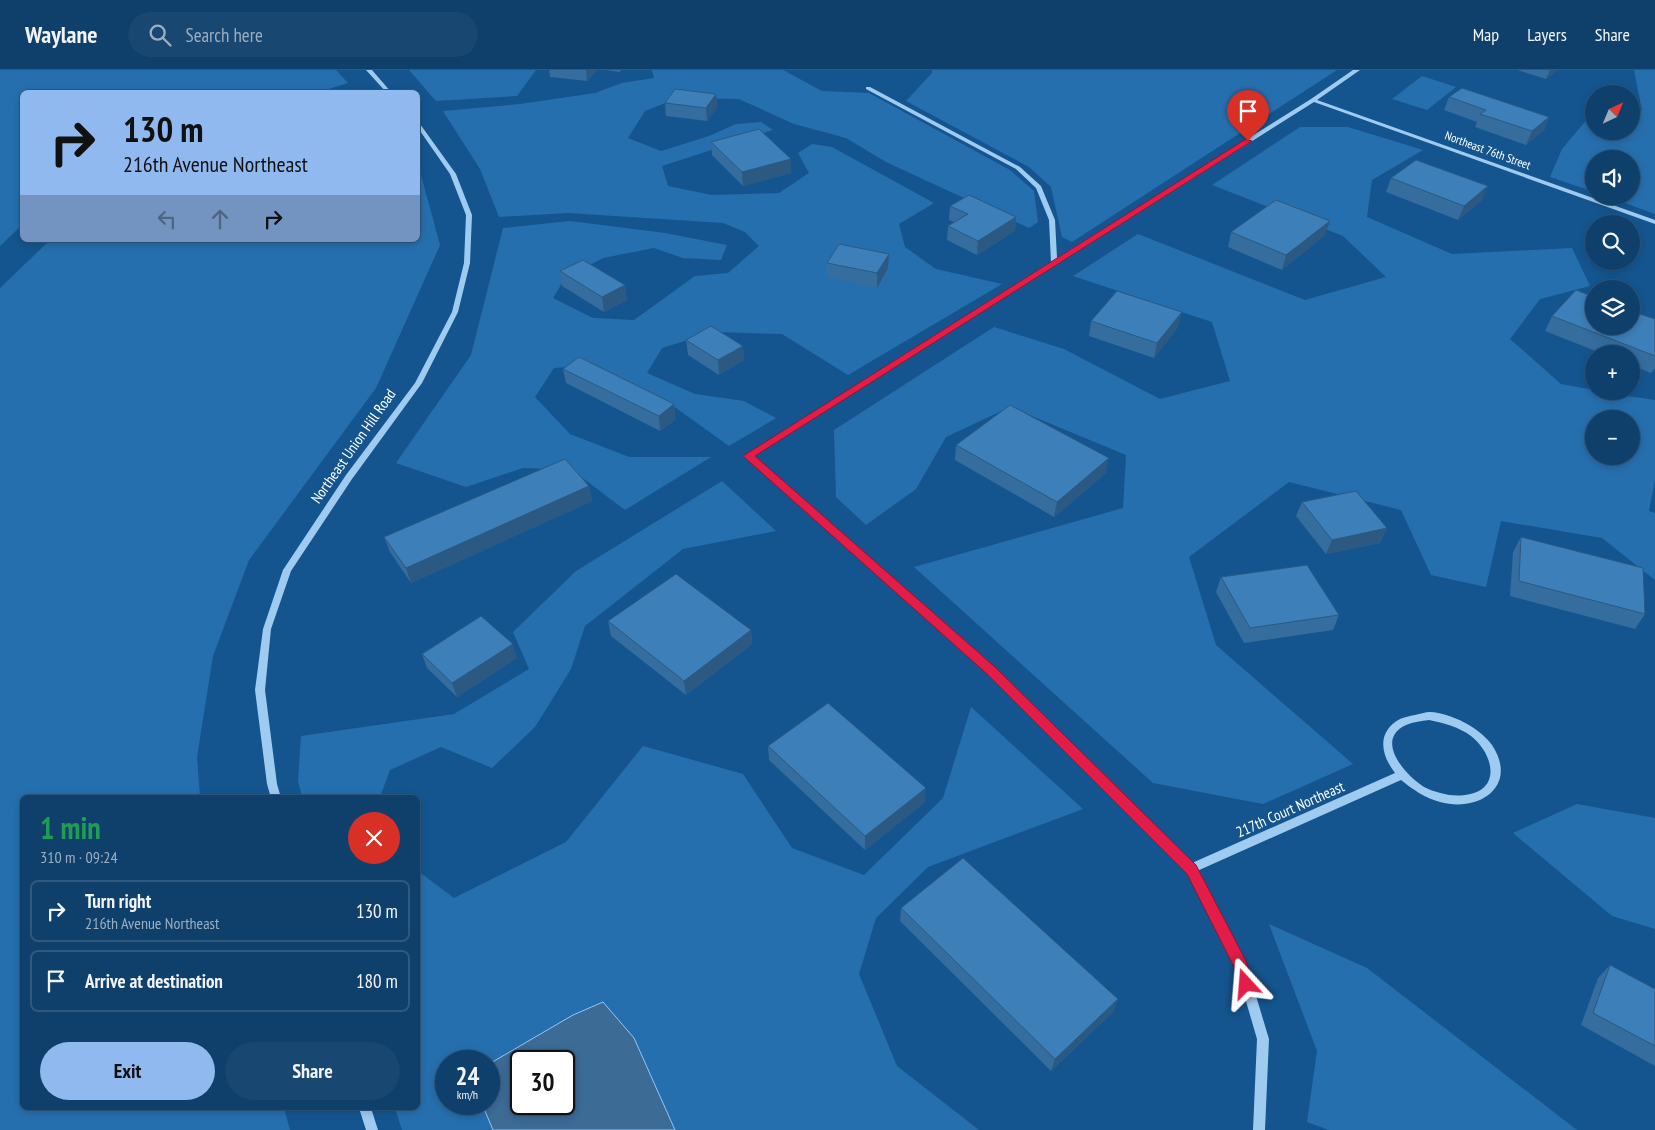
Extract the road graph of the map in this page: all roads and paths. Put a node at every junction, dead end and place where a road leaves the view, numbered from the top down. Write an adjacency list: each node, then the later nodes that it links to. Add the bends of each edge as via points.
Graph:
1 (369, 70): 4 (street)
2 (1357, 70): 5 (street)
3 (868, 88): 8 (street, via 1018,168 1039,187 1052,220)
4 (387, 90)
5 (1313, 100): 7 (street, Northeast 76th Street); 8 (street)
6 (420, 128): 10 (street, Northeast Union Hill Road, via 453,174 469,215 467,264 455,312 418,383 349,477 287,570 267,629 260,690)
7 (1655, 222)
8 (1054, 264): 11 (street, via 748,456 991,670)
9 (1402, 775): 9 (street, via 1417,788 1436,797 1474,799 1488,792 1496,781 1497,768 1492,753 1465,727 1447,719 1420,716 1398,723 1390,733 1387,746 1391,761); 11 (street, 217th Court Northeast)
10 (275, 795)
11 (1191, 870): 14 (street, via 1241,966 1263,1039)
12 (366, 1110): 13 (street)
13 (372, 1130)
14 (1259, 1130)

